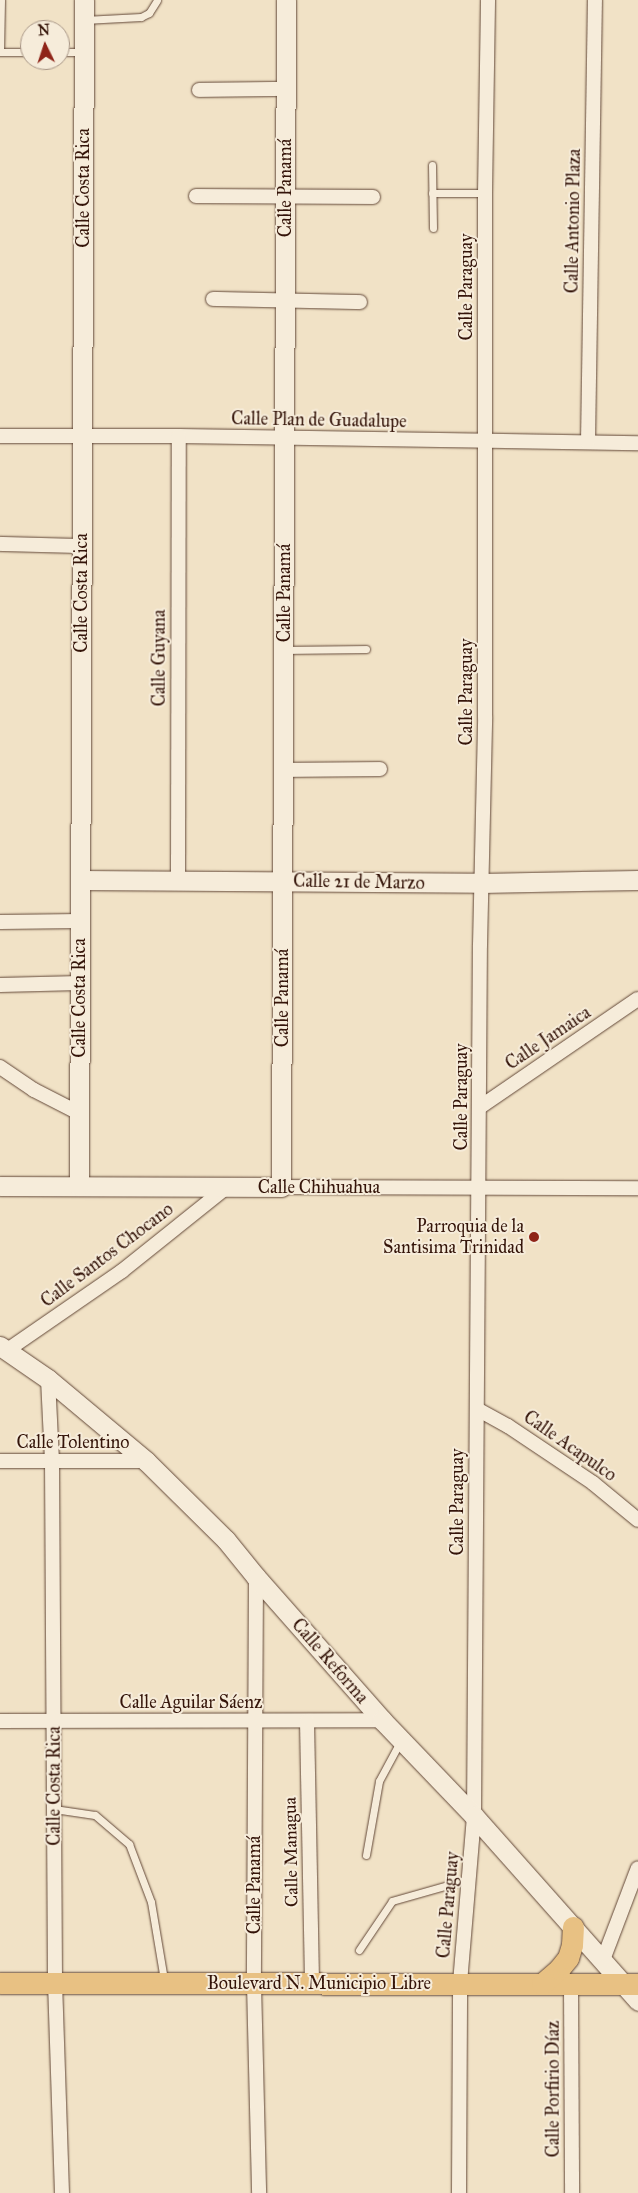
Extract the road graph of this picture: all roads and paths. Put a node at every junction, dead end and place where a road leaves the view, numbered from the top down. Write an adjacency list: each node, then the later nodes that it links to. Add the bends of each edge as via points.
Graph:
1 (1, 0): 8 (lane)
2 (84, 0): 7 (street, Calle Costa Rica)
3 (157, 0): 7 (lane, via 149,13 141,17)
4 (286, 0): 12 (street, Calle Panamá)
5 (488, 0): 16 (street, Calle Paraguay)
6 (595, 0): 29 (street, Calle Antonio Plaza)
7 (84, 20): 11 (street, Calle Costa Rica)
8 (0, 52): 9 (lane)
9 (20, 52)
10 (70, 52): 11 (lane)
11 (84, 52): 25 (street, Calle Costa Rica)
12 (286, 89): 13 (street); 18 (street, Calle Panamá)
13 (199, 90)
14 (432, 165): 15 (lane)
15 (432, 193): 16 (lane); 20 (lane)
16 (485, 193): 28 (street, Calle Paraguay)
17 (196, 196): 18 (street)
18 (285, 197): 19 (street); 22 (street, Calle Panamá)
19 (373, 197)
20 (433, 228)
21 (213, 299): 22 (street)
22 (285, 300): 23 (street); 27 (street, Calle Panamá)
23 (360, 302)
24 (0, 436): 25 (street, Calle Plan de Guadalupe)
25 (82, 436): 26 (street, Calle Plan de Guadalupe); 32 (street, Calle Costa Rica)
26 (179, 436): 27 (street, Calle Plan de Guadalupe); 38 (street, Calle Guyana)
27 (284, 438): 28 (street, Calle Plan de Guadalupe); 34 (street, Calle Panamá)
28 (485, 442): 29 (street, Calle Plan de Guadalupe); 41 (street, Calle Paraguay)
29 (588, 442): 30 (street, Calle Plan de Guadalupe)
30 (638, 443)
31 (0, 544): 32 (street)
32 (81, 546): 37 (street, Calle Costa Rica)
33 (366, 649): 34 (lane)
34 (283, 650): 36 (street, Calle Panamá)
35 (380, 768): 36 (street)
36 (283, 770): 40 (street, Calle Panamá)
37 (80, 880): 38 (street, Calle 21 de Marzo); 42 (street, Calle Costa Rica)
38 (178, 880): 40 (street, Calle 21 de Marzo)
39 (638, 880): 41 (street, Calle 21 de Marzo)
40 (282, 881): 41 (street, Calle 21 de Marzo); 53 (street, Calle Panamá)
41 (481, 883): 48 (street, Calle Paraguay)
42 (80, 921): 43 (street); 44 (street, Calle Costa Rica)
43 (0, 922)
44 (80, 983): 45 (street); 49 (street, Calle Costa Rica)
45 (0, 985)
46 (638, 999): 48 (street, Calle Jamaica)
47 (0, 1067): 49 (street, via 34,1090)
48 (480, 1107): 54 (street, Calle Paraguay)
49 (79, 1113): 51 (street, Calle Costa Rica)
50 (0, 1186): 51 (street, Calle Chihuahua)
51 (79, 1186): 52 (street, Calle Chihuahua)
52 (228, 1186): 53 (street, Calle Chihuahua); 56 (street, Calle Santos Chocano, via 122,1271)
53 (281, 1187): 54 (street, Calle Chihuahua)
54 (479, 1188): 55 (street, Calle Chihuahua); 58 (street, Calle Paraguay)
55 (638, 1188)
56 (3, 1348): 57 (street, Calle Reforma)
57 (48, 1379): 60 (street, Calle Costa Rica); 61 (street, Calle Reforma)
58 (477, 1409): 62 (street, Calle Acapulco, via 593,1483); 71 (street, Calle Paraguay)
59 (0, 1460): 60 (street, Calle Tolentino)
60 (52, 1460): 61 (street, Calle Tolentino); 67 (street, Calle Costa Rica)
61 (146, 1461): 63 (street, Calle Reforma, via 226,1540)
62 (638, 1520)
63 (256, 1577): 64 (street, Calle Panamá); 65 (street, Calle Reforma)
64 (254, 1720): 67 (street, Calle Aguilar Sáenz); 68 (street, Calle Aguilar Sáenz); 82 (street, Calle Panamá)
65 (382, 1720): 68 (street, Calle Aguilar Sáenz); 69 (street, Calle Reforma)
66 (0, 1721): 67 (street, Calle Aguilar Sáenz)
67 (54, 1721): 70 (street, Calle Costa Rica)
68 (307, 1721): 83 (street, Calle Managua)
69 (401, 1740): 71 (street, Calle Reforma); 72 (lane, via 379,1781)
70 (54, 1809): 78 (street, Calle Costa Rica); 80 (lane, via 95,1815 129,1844 151,1902)
71 (474, 1816): 74 (street, Calle Paraguay); 75 (street, Calle Reforma)
72 (366, 1855)
73 (638, 1868): 77 (street)
74 (469, 1879): 76 (lane, via 392,1901); 81 (street, Calle Paraguay)
75 (573, 1927): 77 (street, Calle Reforma); 84 (main road, via 568,1958)
76 (359, 1950)
77 (603, 1960): 86 (street, Calle Reforma)
78 (55, 1982): 79 (main road, Boulevard N. Municipio Libre); 80 (main road, Boulevard N. Municipio Libre); 87 (street, Calle Costa Rica)
79 (0, 1983)
80 (165, 1983): 82 (main road, Boulevard N. Municipio Libre)
81 (460, 1983): 83 (main road, Boulevard N. Municipio Libre); 84 (main road, Boulevard N. Municipio Libre); 89 (street, Calle Paraguay)
82 (254, 1984): 83 (main road, Boulevard N. Municipio Libre); 88 (street, Calle Panamá)
83 (312, 1984)
84 (542, 1984): 85 (main road, Boulevard N. Municipio Libre)
85 (571, 1984): 86 (main road, Boulevard N. Municipio Libre); 90 (street, Calle Porfirio Díaz)
86 (634, 1990)
87 (62, 2193)
88 (259, 2193)
89 (459, 2193)
90 (572, 2193)

